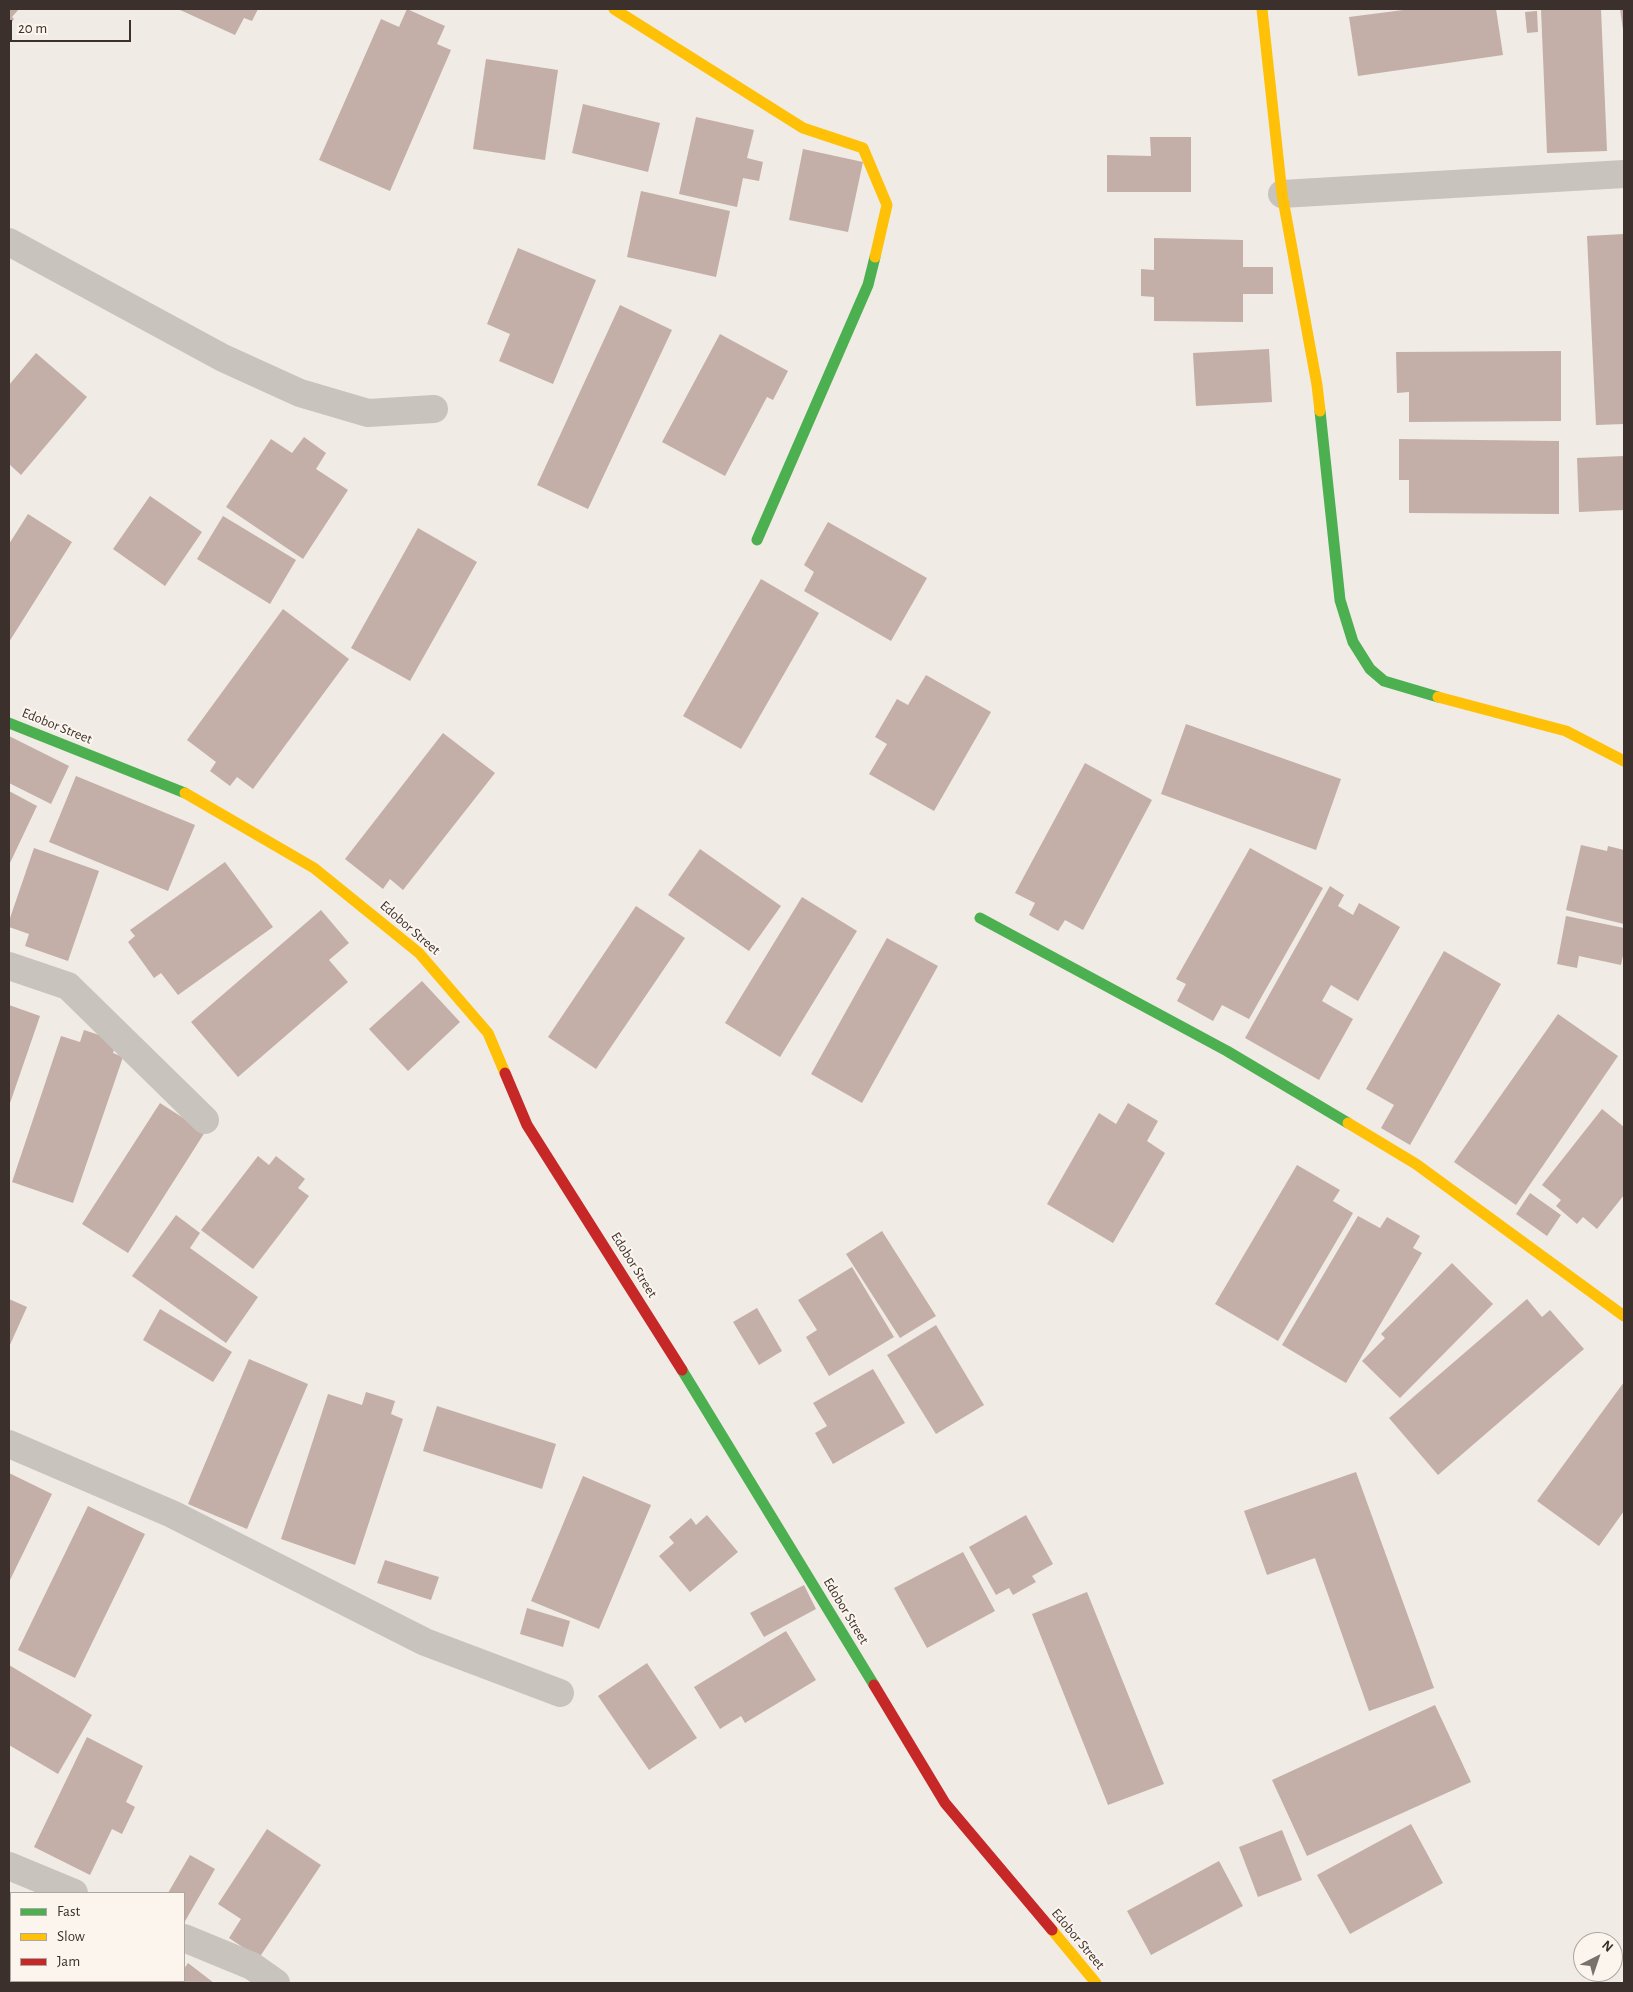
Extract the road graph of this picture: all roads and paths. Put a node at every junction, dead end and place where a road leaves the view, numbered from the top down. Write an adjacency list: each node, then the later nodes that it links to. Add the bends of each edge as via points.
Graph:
1 (614, 9): 7 (street, via 803,128 863,148 887,205 868,285)
2 (1262, 9): 4 (street)
3 (1624, 174): 4 (street)
4 (1282, 194): 9 (street, via 1318,385 1340,600 1352,642 1370,669 1384,681 1566,731)
5 (9, 242): 6 (street, via 223,358 300,393 368,413)
6 (434, 410)
7 (757, 540)
8 (9, 723): 20 (street, Edobor Street, via 190,795 314,868 419,953 488,1032 527,1125 679,1364 945,1803)
9 (1624, 761)
10 (980, 918): 13 (street, via 1227,1051 1416,1164)
11 (9, 966): 12 (street, via 68,986)
12 (205, 1120)
13 (1624, 1316)
14 (9, 1444): 15 (street, via 172,1514 425,1642)
15 (560, 1693)
16 (9, 1866): 17 (street)
17 (72, 1892)
18 (185, 1938): 19 (street, via 252,1966)
19 (276, 1983)
20 (1096, 1983)

